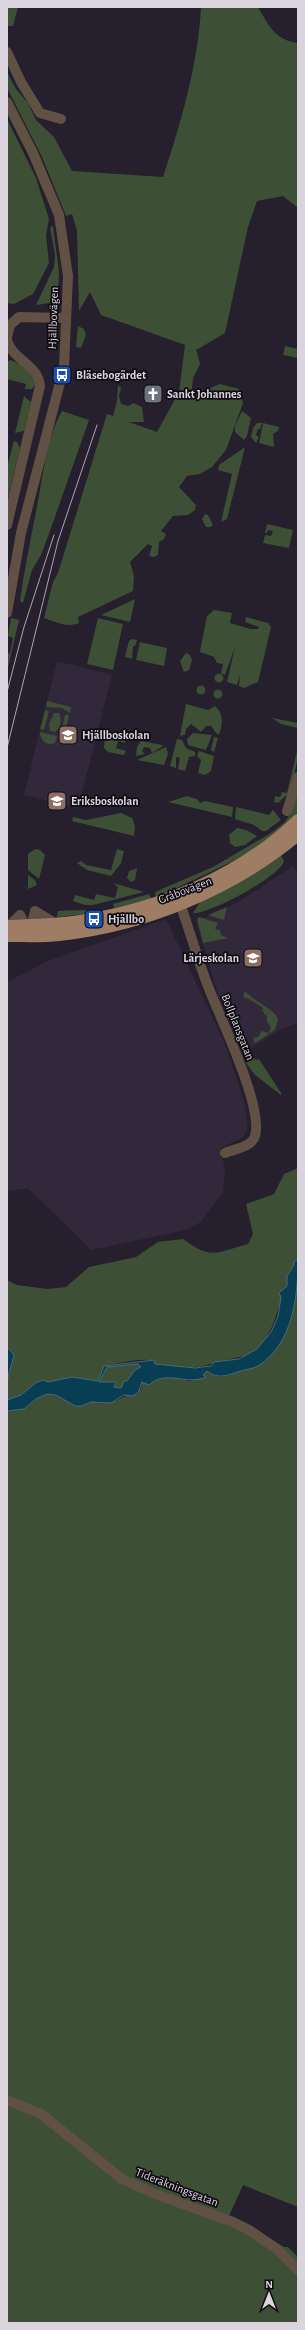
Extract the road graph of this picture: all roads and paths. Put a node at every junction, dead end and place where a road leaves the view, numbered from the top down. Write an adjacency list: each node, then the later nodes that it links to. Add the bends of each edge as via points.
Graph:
1 (7, 52): 3 (street, via 40,113)
2 (7, 102): 4 (street, Hjällbovägen, via 39,165 59,215 67,262)
3 (61, 119)
4 (66, 318): 5 (street, via 20,317 10,325); 7 (street, Hjällbovägen, via 64,367 21,533)
5 (7, 339): 6 (street, via 11,350 36,374 40,386)
6 (7, 524)
7 (7, 613)
8 (298, 777): 9 (street)
9 (287, 811)
10 (298, 820): 12 (main road, Gråbovägen, via 275,841 234,869)
11 (298, 835): 12 (main road, Gråbovägen, via 251,870)
12 (179, 899): 13 (main road, Gråbovägen, via 112,915); 14 (main road, Gråbovägen, via 140,918 81,932 57,936); 16 (street, Bollplansgatan, via 206,982 249,1091 257,1123 255,1137 249,1144)
13 (53, 922): 14 (main road, Gråbovägen); 14 (street, via 35,911)
14 (26, 925): 15 (main road, Gråbovägen); 15 (street)
15 (8, 929)
16 (225, 1153)
17 (7, 2100): 18 (street, Tideräkningsgatan, via 41,2114 122,2179 249,2230 277,2249)
18 (298, 2270)

